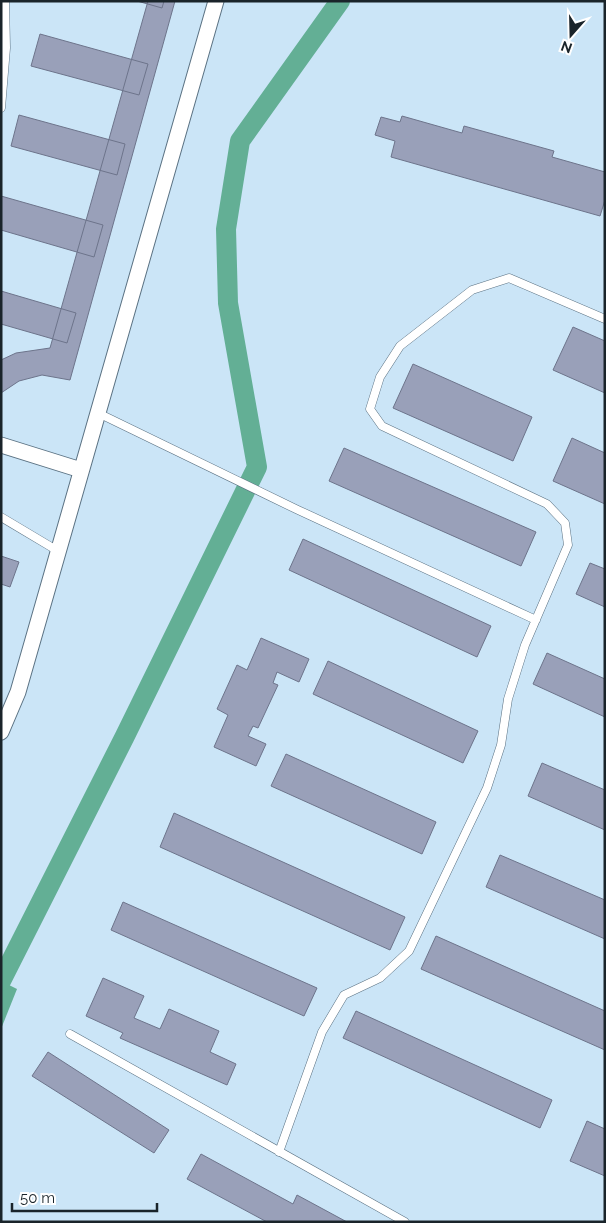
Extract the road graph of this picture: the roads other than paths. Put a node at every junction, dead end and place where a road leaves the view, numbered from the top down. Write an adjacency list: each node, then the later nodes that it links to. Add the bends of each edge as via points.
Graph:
1 (5, 1): 3 (lane, via 6,48)
2 (216, 1): 5 (street)
3 (1, 108)
4 (605, 319): 10 (lane, via 509,278 472,290 400,346 380,377 370,409 382,426 548,504 564,523 568,545)
5 (98, 413): 7 (street); 10 (lane)
6 (1, 445): 7 (street)
7 (81, 470): 9 (street)
8 (1, 517): 9 (lane)
9 (58, 551): 11 (street, via 18,692)
10 (536, 620): 13 (lane, via 508,699 501,745 486,788 409,951 380,978 344,995 322,1032)
11 (1, 732)
12 (70, 1034): 13 (lane)
13 (279, 1152): 14 (lane)
14 (405, 1222)

